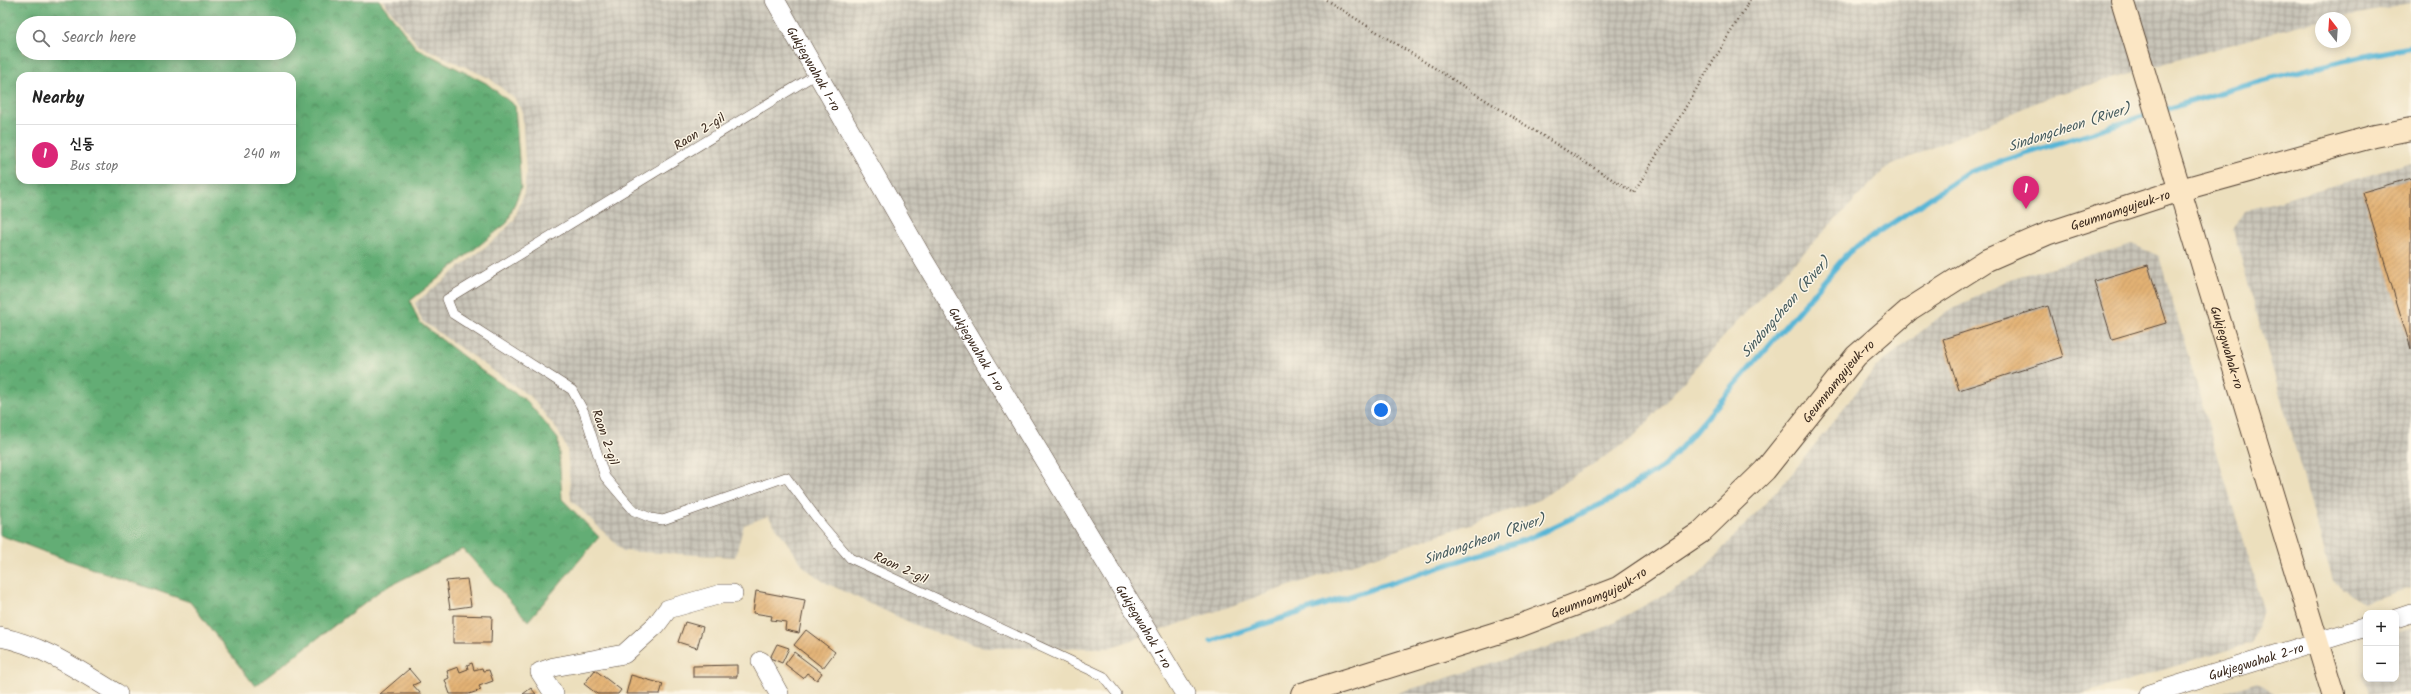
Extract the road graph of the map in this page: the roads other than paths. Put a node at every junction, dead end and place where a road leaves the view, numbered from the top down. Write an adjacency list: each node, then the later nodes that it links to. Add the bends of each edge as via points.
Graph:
1 (775, 0): 3 (street, Gukjegwahak 1-ro)
2 (2122, 0): 5 (main road, Gukjegwahak-ro)
3 (818, 73): 16 (lane, Raon 2-gil, via 447,299 453,314 572,390 584,412 605,477 634,511 663,520 786,477 850,558 1103,676); 17 (street, Gukjegwahak 1-ro, via 923,259)
4 (2411, 129): 5 (main road, Geumnamgujeuk-ro, via 2375,136)
5 (2180, 190): 11 (main road, Gukjegwahak-ro); 18 (main road, Geumnamgujeuk-ro, via 2049,233 1986,260 1910,309 1856,356 1764,470 1701,532 1618,588 1519,626)
6 (733, 594): 14 (street, via 721,594 668,609 656,625 624,654 540,672)
7 (2411, 613): 8 (street)
8 (2399, 617)
9 (2363, 628): 11 (street, Gukjegwahak 2-ro)
10 (0, 637): 13 (street, via 66,662)
11 (2317, 642): 19 (street, Gukjegwahak 2-ro); 20 (main road, Gukjegwahak-ro)
12 (761, 661): 15 (street)
13 (118, 694)
14 (554, 694)
15 (779, 694)
16 (1117, 694)
17 (1185, 694)
18 (1302, 694)
19 (2149, 694)
20 (2333, 694)

